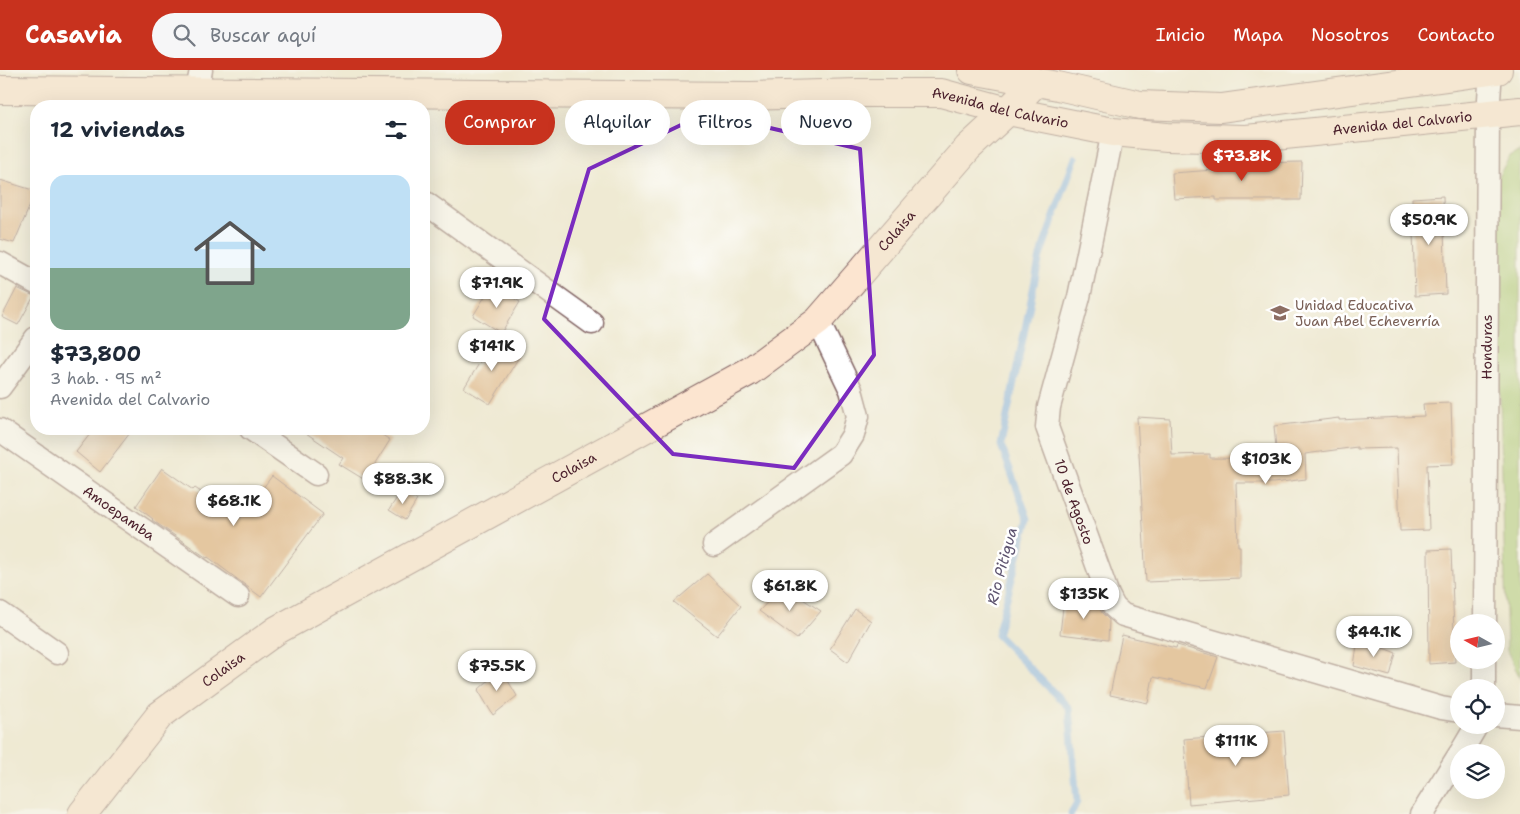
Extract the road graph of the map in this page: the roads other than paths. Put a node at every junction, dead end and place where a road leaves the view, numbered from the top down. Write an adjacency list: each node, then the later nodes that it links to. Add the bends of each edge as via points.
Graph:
1 (972, 70): 3 (street)
2 (1494, 70): 3 (street, via 1221,108 1140,104); 8 (street, Honduras)
3 (1036, 82): 6 (street, Colaisa)
4 (197, 89): 5 (street, Avenida del Calvario); 6 (street, Avenida del Calvario, via 750,96 941,93)
5 (0, 90)
6 (1008, 111): 9 (street, Avenida del Calvario); 13 (street, Colaisa, via 968,148)
7 (1520, 111): 8 (street, Avenida del Calvario)
8 (1488, 114): 9 (street, Avenida del Calvario, via 1246,139); 23 (street, Honduras)
9 (1113, 132): 25 (street, 10 de Agosto, via 1079,297 1047,427 1114,607 1123,614)
10 (430, 206): 14 (street)
11 (0, 264): 12 (street)
12 (30, 280)
13 (818, 321): 20 (street, via 851,390 858,416 853,436 840,454); 29 (street, Colaisa, via 750,371 277,630 160,715)
14 (592, 323)
15 (30, 346): 16 (street)
16 (0, 387)
17 (0, 430): 21 (street, Amoepamba)
18 (260, 435): 19 (street)
19 (316, 474)
20 (714, 545)
21 (238, 596)
22 (0, 613): 24 (street)
23 (1485, 614)
24 (57, 653)
25 (1450, 710)
26 (1505, 715): 27 (street)
27 (1520, 716)
28 (1450, 770): 30 (street)
29 (82, 814)
30 (1422, 814)

